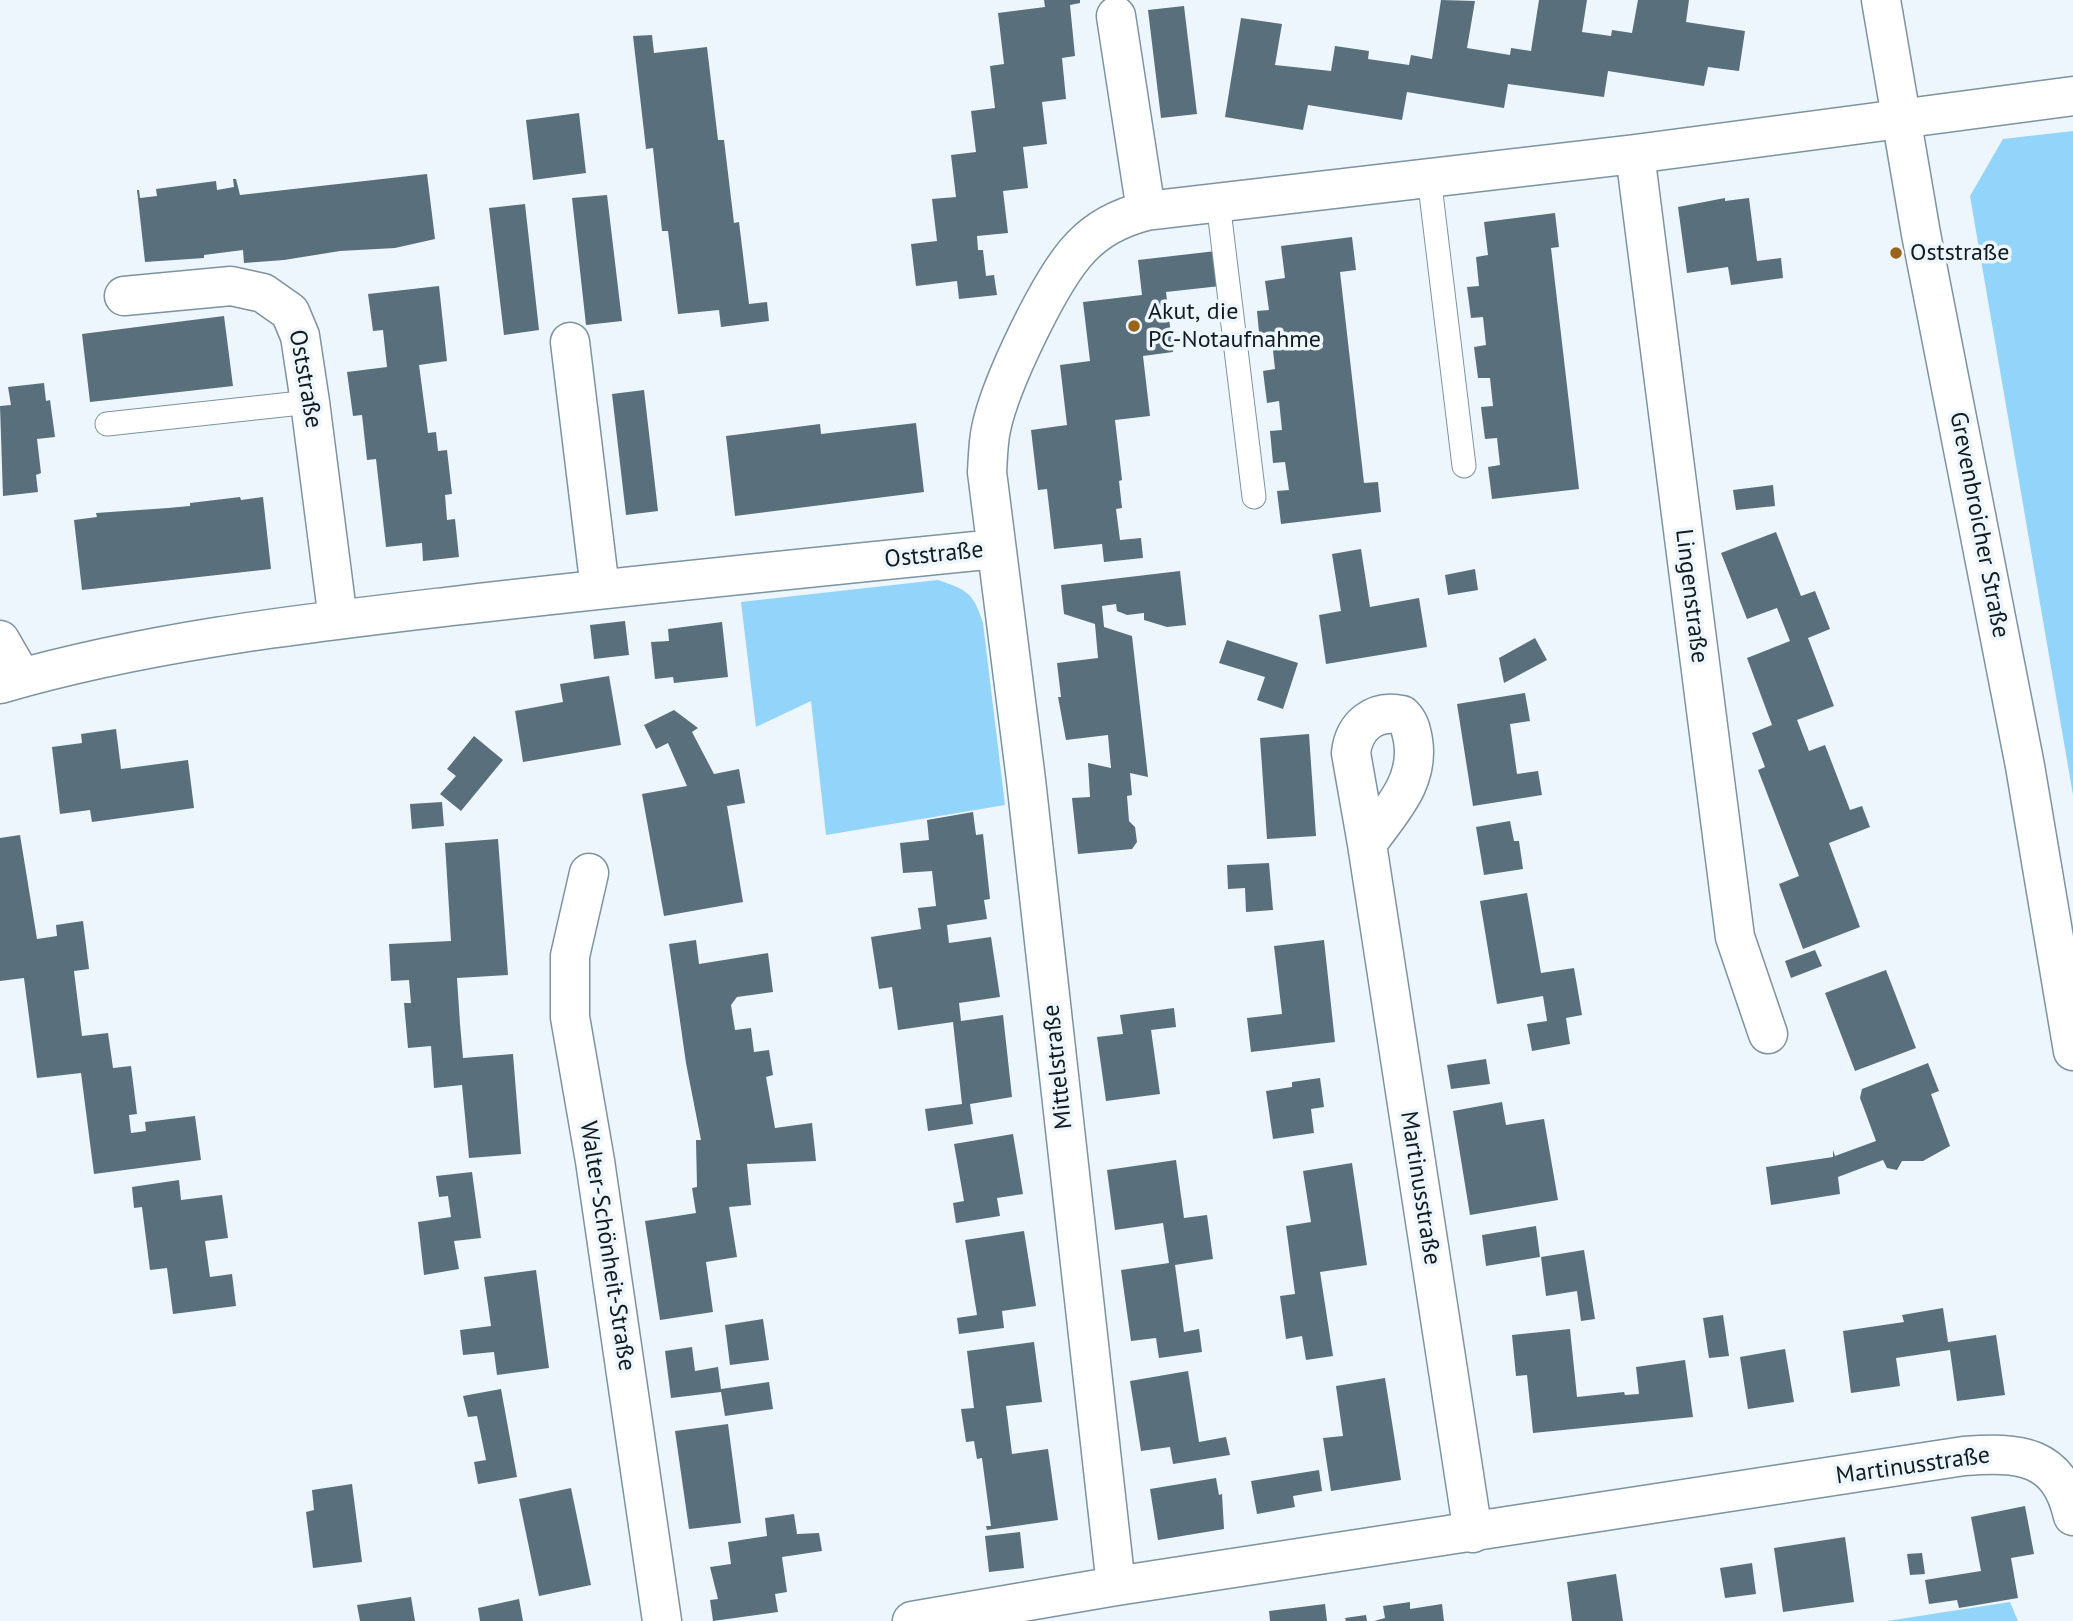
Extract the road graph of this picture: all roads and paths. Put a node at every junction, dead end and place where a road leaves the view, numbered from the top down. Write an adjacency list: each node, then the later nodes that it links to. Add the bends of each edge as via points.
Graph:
1 (1881, 0): 4 (street, Grevenbroicher Straße)
2 (1116, 16): 8 (street)
3 (2073, 96): 4 (street, Oststraße)
4 (1903, 120): 5 (street, Oststraße); 23 (street, Grevenbroicher Straße, via 1921,234 2025,765)
5 (1635, 154): 6 (street, Oststraße); 22 (street, Lingenstraße, via 1735,937)
6 (1429, 177): 7 (street, Oststraße); 13 (lane)
7 (1219, 202): 8 (street, Oststraße); 14 (lane)
8 (1146, 211): 15 (street, Oststraße, via 1097,233 1072,257 1044,302 1004,389 988,450)
9 (124, 296): 11 (street, Oststraße, via 231,286 272,297 290,312 298,327)
10 (570, 342): 16 (street)
11 (310, 402): 12 (lane); 17 (street, Oststraße)
12 (107, 424)
13 (1464, 466)
14 (1254, 497)
15 (996, 549): 16 (street, Oststraße); 26 (street, Mittelstraße)
16 (600, 589): 17 (street, Oststraße)
17 (338, 620): 19 (street, Oststraße, via 167,644)
18 (0, 640): 19 (street, Oststraße)
19 (11, 681)
20 (1367, 844): 25 (street, Martinusstraße)
21 (589, 873): 27 (street, Walter-Schönheit-Straße, via 570,956 570,1017 596,1161)
22 (1768, 1034)
23 (2073, 1051)
24 (2073, 1516): 25 (street, Martinusstraße, via 2064,1488 2051,1471 2027,1458 2000,1454)
25 (1473, 1533): 26 (street, Martinusstraße)
26 (1116, 1586): 28 (street, Martinusstraße)
27 (662, 1621)
28 (912, 1621)

